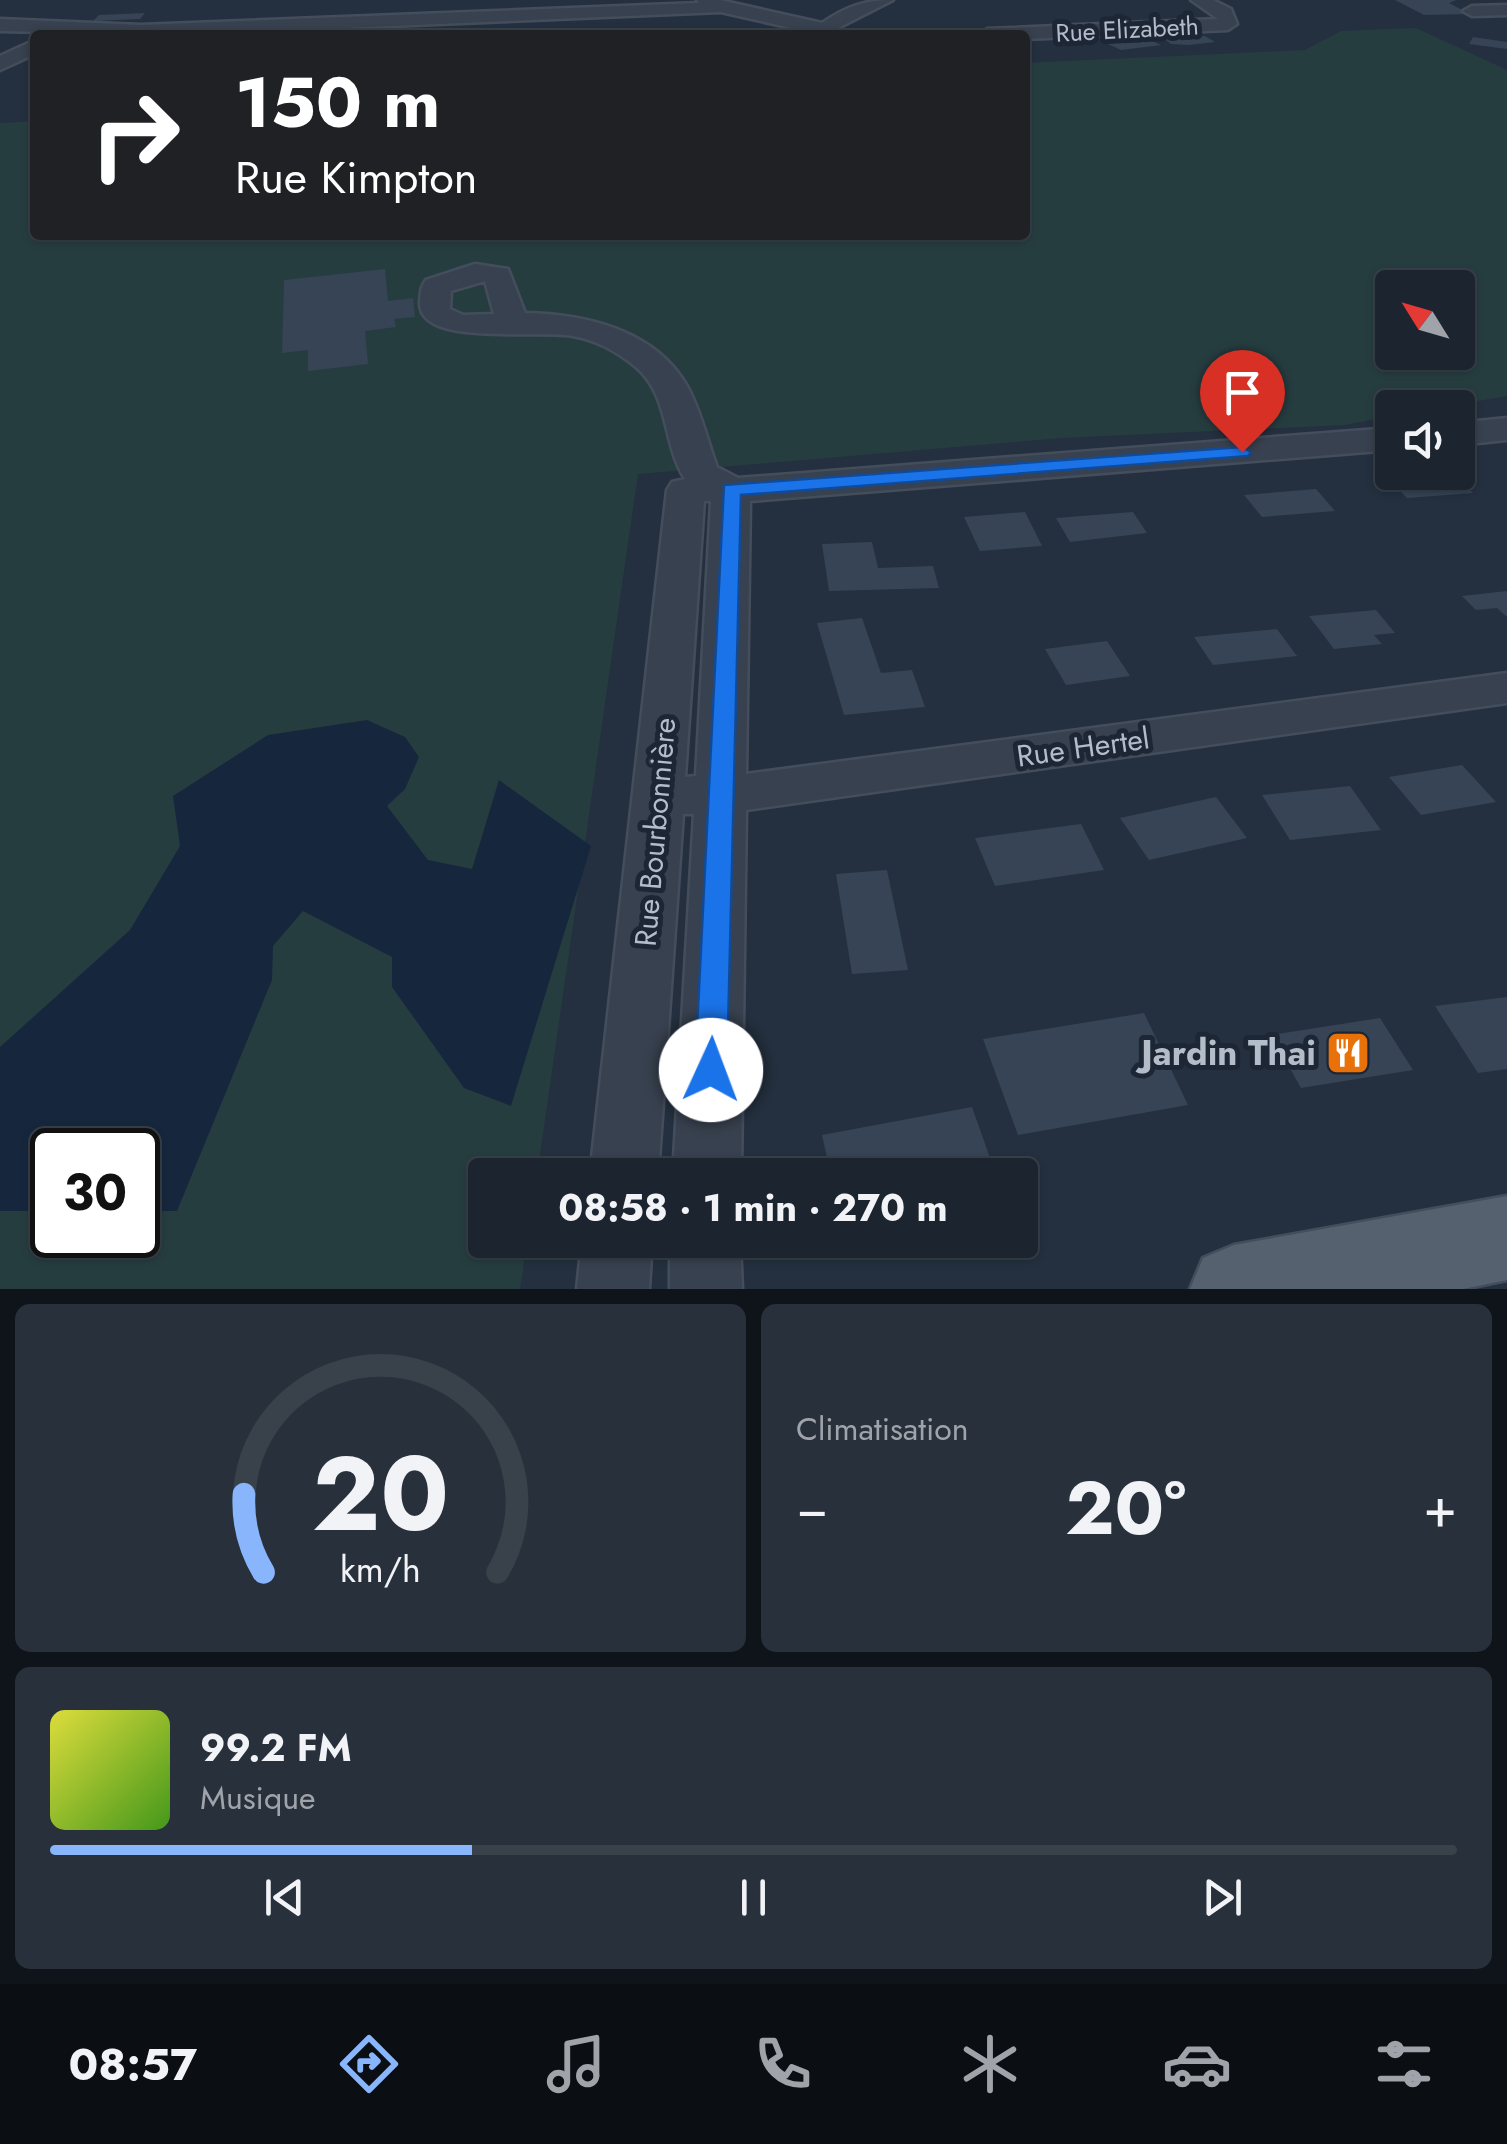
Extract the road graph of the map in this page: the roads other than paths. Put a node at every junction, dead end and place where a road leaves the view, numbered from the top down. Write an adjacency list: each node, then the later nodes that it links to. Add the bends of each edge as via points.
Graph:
1 (431, 0): 9 (street)
2 (884, 0): 17 (street, via 834,20)
3 (1200, 0): 18 (street, Rue Elizabeth, via 1226,13 1228,24)
4 (714, 4): 5 (street); 10 (street)
5 (576, 7): 9 (street)
6 (245, 8): 13 (street)
7 (1507, 10): 8 (street)
8 (1472, 11)
9 (465, 18): 13 (street); 14 (street)
10 (790, 23): 15 (street); 16 (street)
11 (0, 25): 12 (street)
12 (45, 30)
13 (284, 30)
14 (486, 30)
15 (775, 30)
16 (822, 30)
17 (832, 30)
18 (1030, 33)
19 (30, 51): 20 (street)
20 (4, 76)
21 (512, 322): 25 (street, via 592,330 648,360 667,380)
22 (1507, 430): 23 (street)
23 (1475, 433)
24 (1375, 440): 25 (street)
25 (706, 484): 27 (street, Rue Bourbonnière); 28 (street, Rue Bourbonnière)
26 (1507, 688): 27 (street, Rue Hertel)
27 (720, 794): 28 (street, Rue Hertel); 30 (street, Rue Bourbonnière)
28 (659, 797): 29 (street, Rue Bourbonnière)
29 (626, 1158)
30 (709, 1158)
31 (1507, 1238): 36 (main road)
32 (616, 1258): 34 (street)
33 (705, 1258): 35 (street)
34 (613, 1289)
35 (706, 1289)
36 (1234, 1289)

